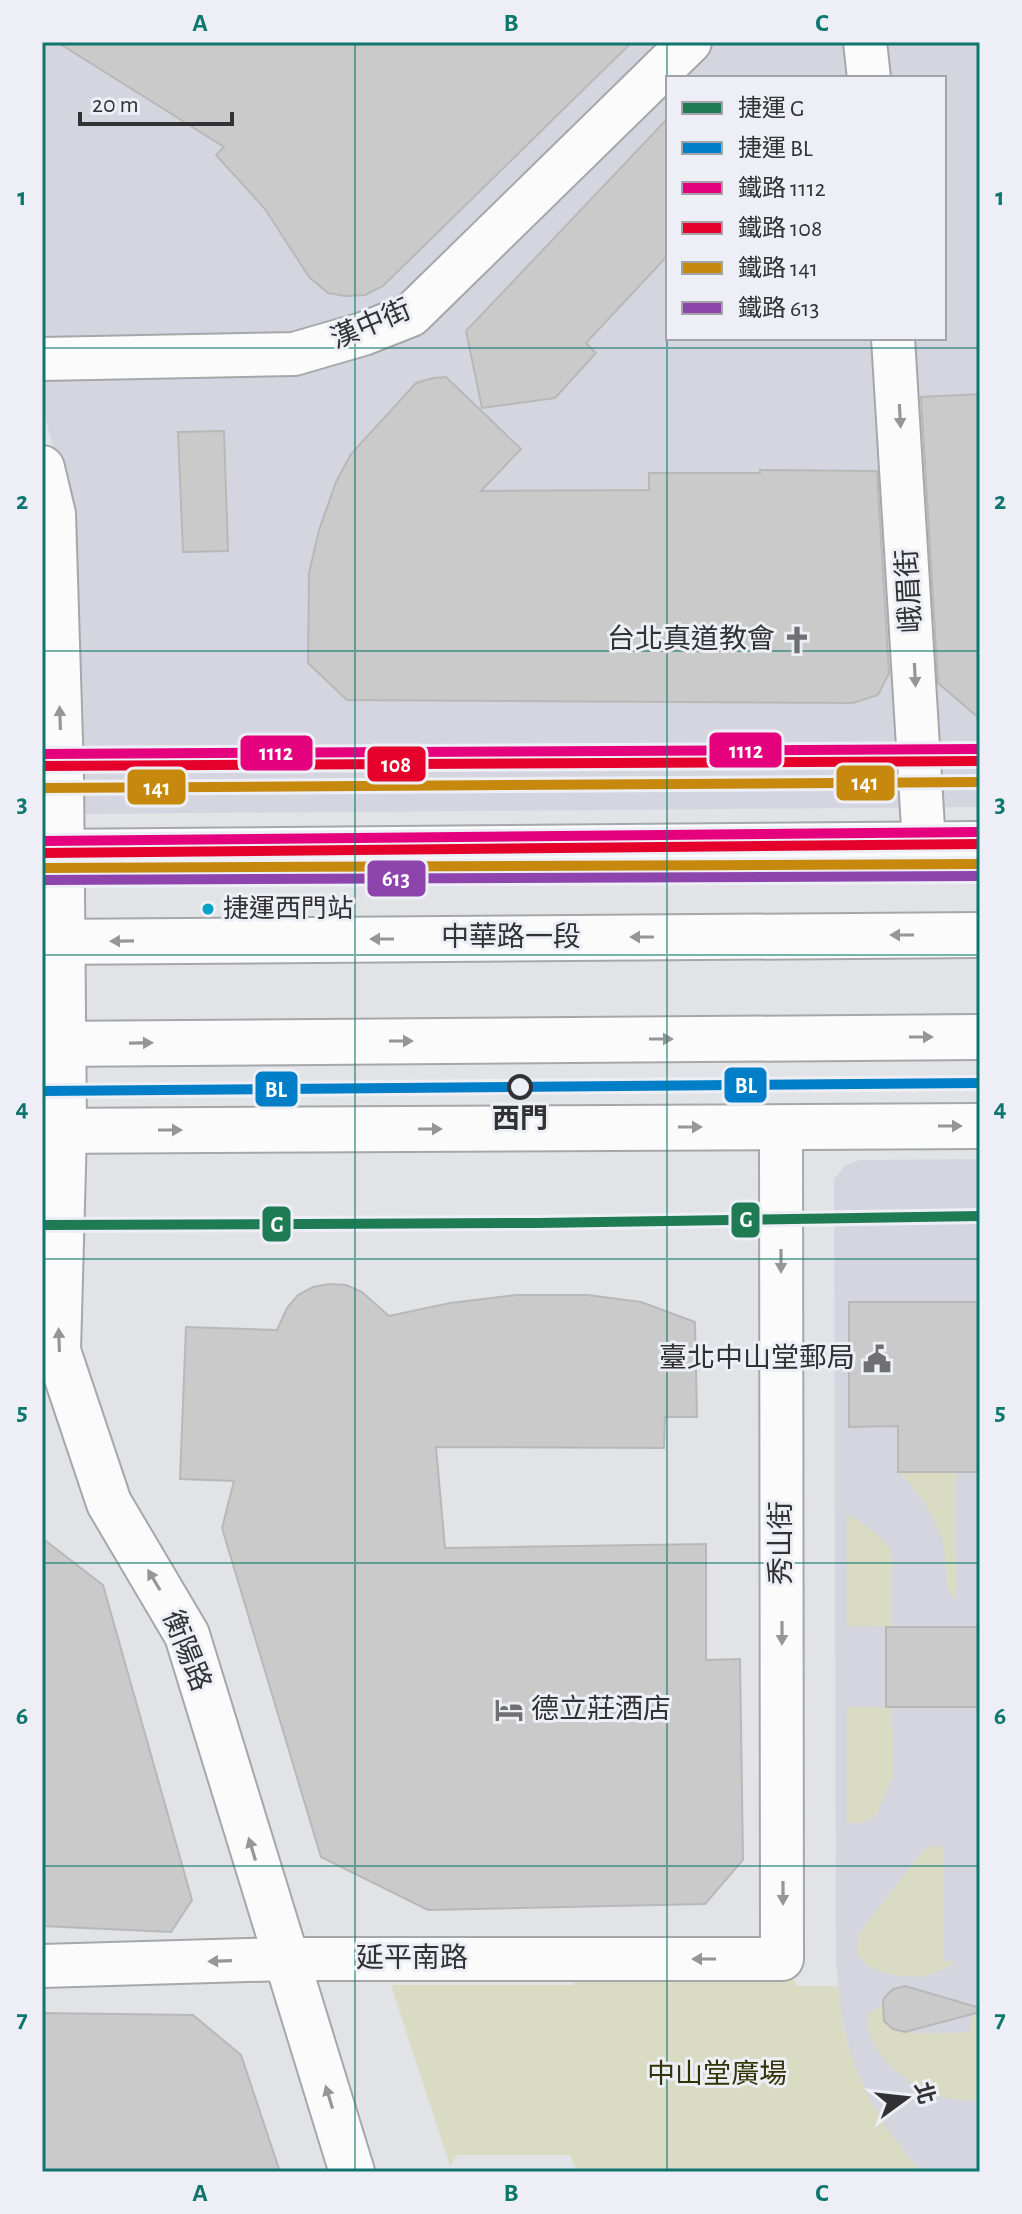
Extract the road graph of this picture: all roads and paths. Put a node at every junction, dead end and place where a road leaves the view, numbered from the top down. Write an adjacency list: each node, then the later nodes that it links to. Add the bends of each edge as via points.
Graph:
1 (690, 42): 5 (street, 漢中街, via 411,315 294,354)
2 (865, 42): 3 (street)
3 (869, 76)
4 (893, 340): 7 (street, 峨眉街, one-way to 7)
5 (42, 359)
6 (42, 468): 9 (main road, 衡陽路, one-way to 6, via 61,773 53,514)
7 (924, 844): 8 (main road); 9 (main road)
8 (980, 844)
9 (51, 852): 11 (main road, 衡陽路)
10 (980, 935): 11 (main road, 中華路一段, one-way to 11)
11 (52, 942): 13 (main road, 衡陽路)
12 (980, 1037): 13 (main road, one-way to 12)
13 (52, 1044): 16 (main road, 衡陽路)
14 (980, 1126): 15 (main road, one-way to 14)
15 (781, 1127): 16 (main road, one-way to 15); 18 (street, 秀山街, one-way to 18)
16 (53, 1131): 17 (main road, 衡陽路, one-way to 16, via 187,1635 109,1503 58,1351)
17 (286, 1959): 18 (street, 延平南路, one-way to 17); 19 (street, 延平南路, one-way to 19); 20 (main road, 衡陽路, one-way to 17)
18 (782, 1959)
19 (42, 1966)
20 (352, 2172)

